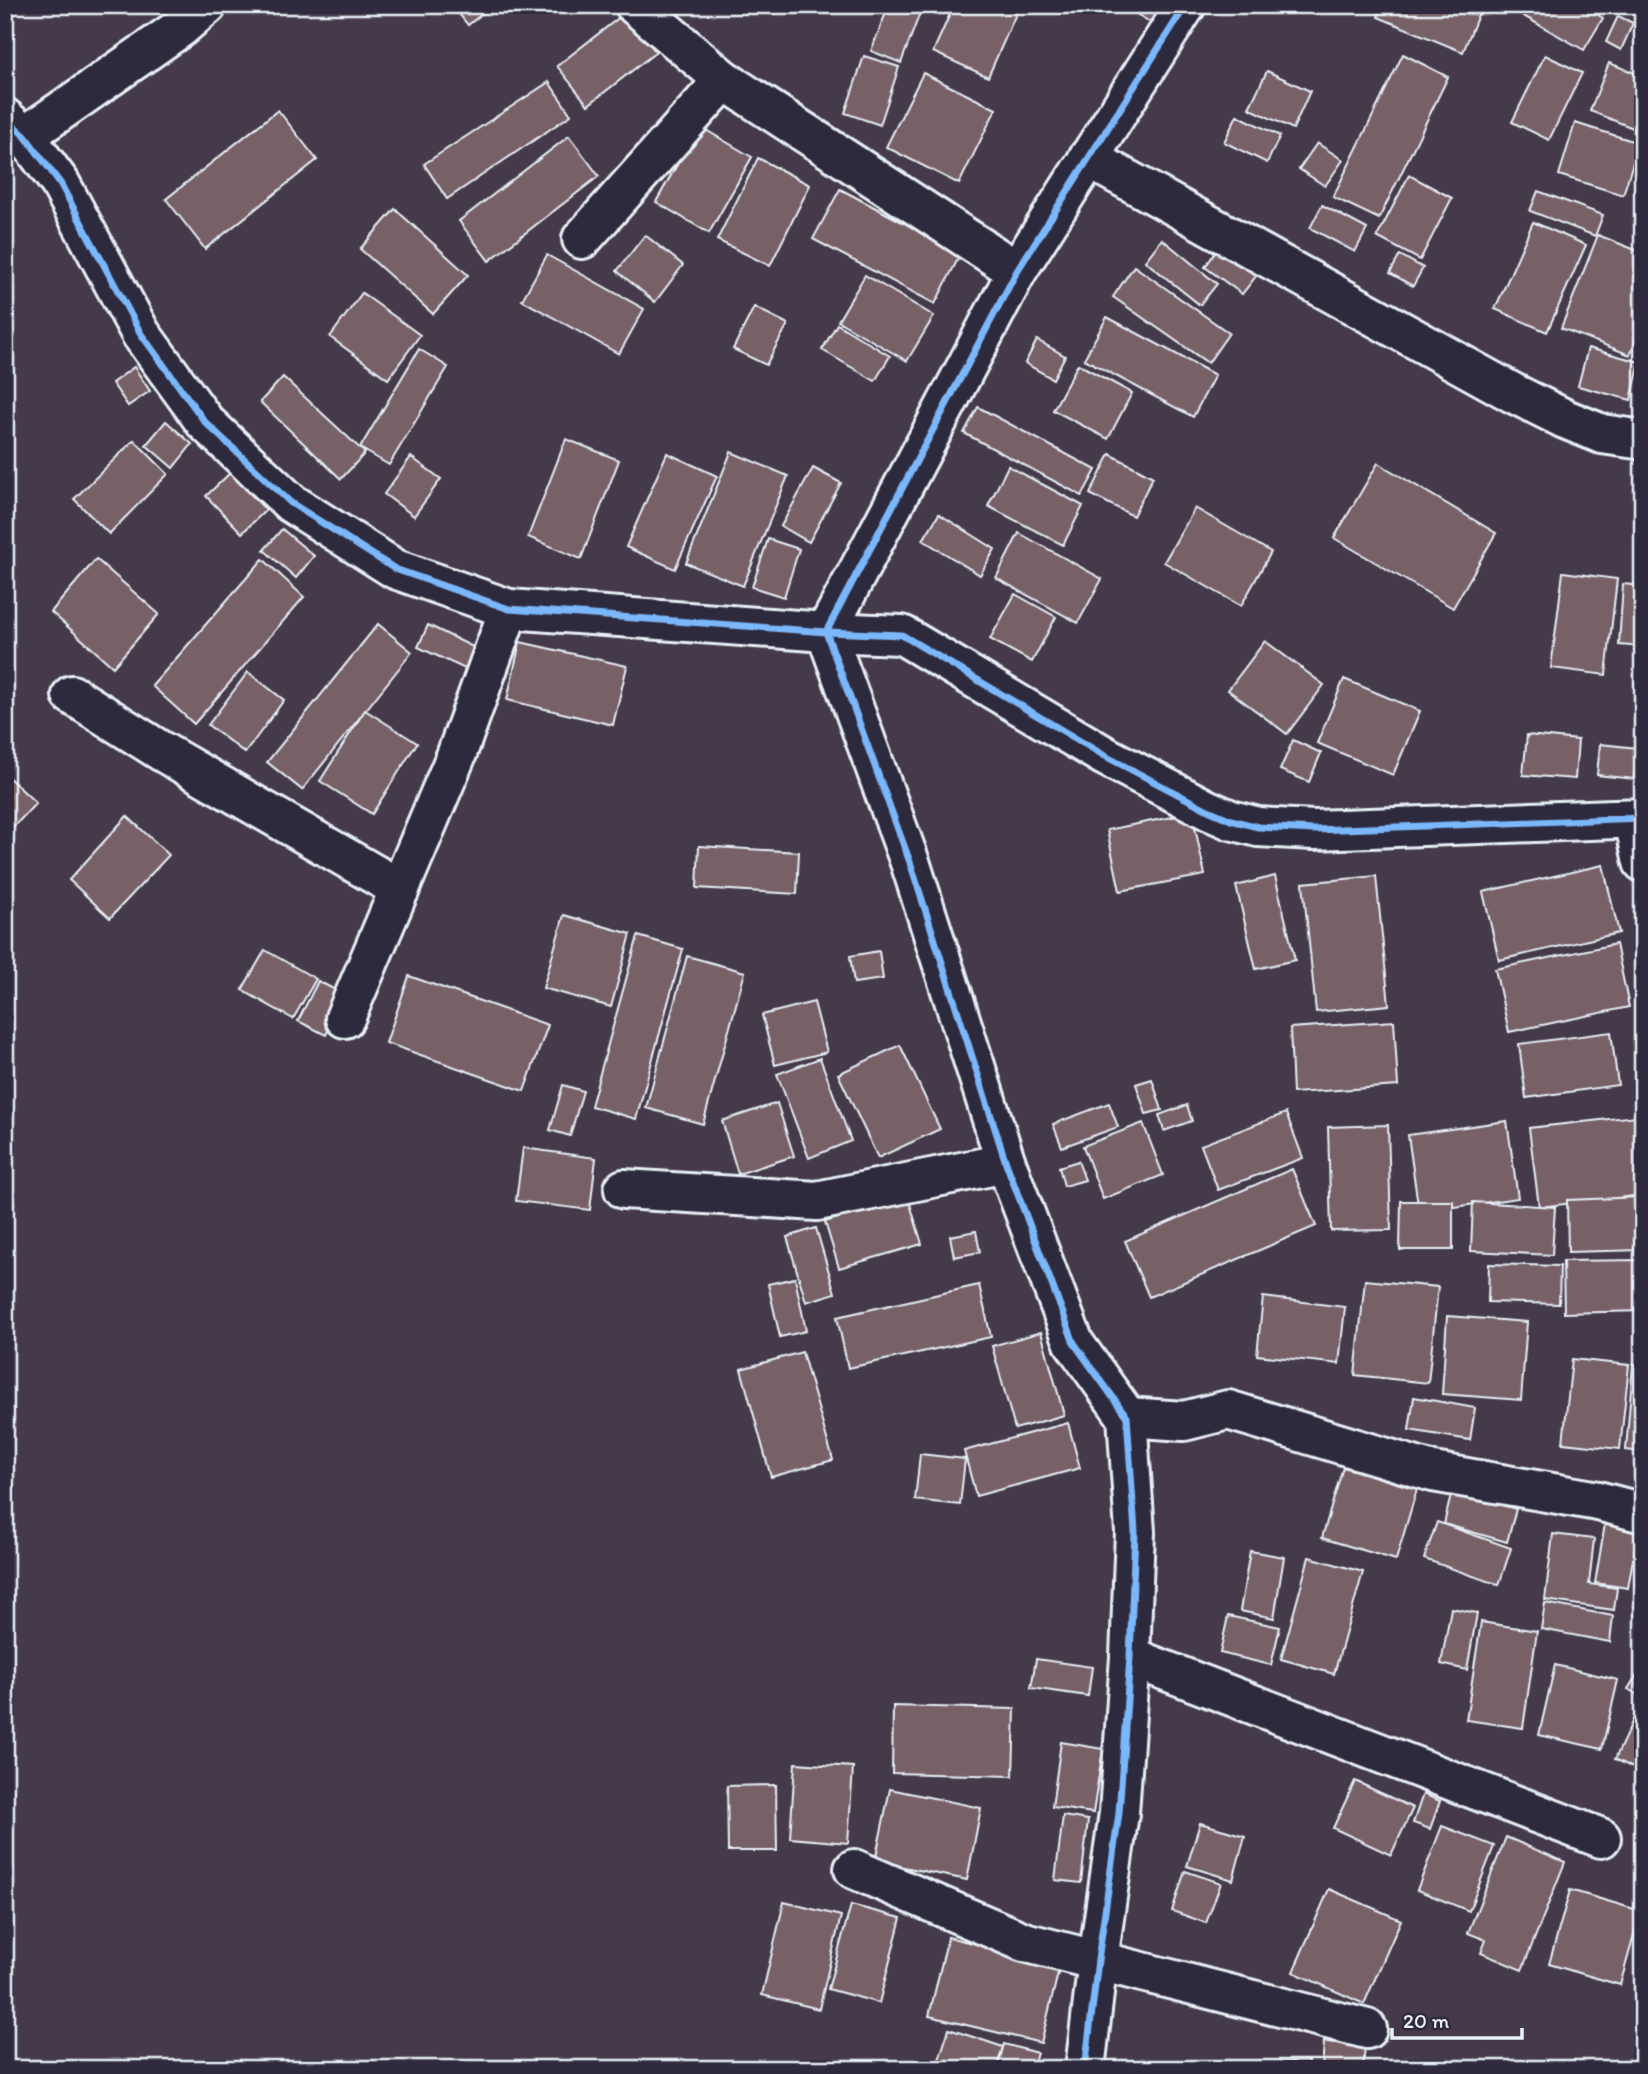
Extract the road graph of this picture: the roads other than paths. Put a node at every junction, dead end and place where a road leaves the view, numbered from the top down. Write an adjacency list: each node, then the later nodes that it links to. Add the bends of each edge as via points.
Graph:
1 (207, 5): 5 (street, via 180,28)
2 (635, 5): 4 (street)
3 (1186, 5): 6 (street)
4 (724, 80): 7 (street); 8 (street)
5 (15, 127): 10 (street, via 60,183 141,334 205,422 291,503 395,569)
6 (1088, 158): 8 (street); 9 (street, via 1513,393 1602,434)
7 (582, 239)
8 (1017, 271): 11 (street)
9 (1643, 440)
10 (509, 609): 11 (street); 15 (street, via 456,756)
11 (826, 632): 13 (street, via 902,635 1105,756 1208,810 1258,827 1314,830); 17 (street, via 911,865)
12 (72, 695): 15 (street)
13 (1638, 818): 14 (street)
14 (1643, 862)
15 (400, 889): 16 (street)
16 (345, 1018)
17 (1006, 1163): 18 (street, via 817,1201); 19 (street, via 1074,1343)
18 (624, 1189)
19 (1127, 1417): 20 (street, via 1184,1421 1228,1410 1433,1472); 21 (street, via 1135,1532)
20 (1643, 1513)
21 (1130, 1657): 22 (street); 24 (street, via 1119,1813)
22 (1601, 1838)
23 (854, 1869): 24 (street, via 1024,1942)
24 (1098, 1960): 25 (street); 26 (street)
25 (1367, 2029)
26 (1085, 2069)

